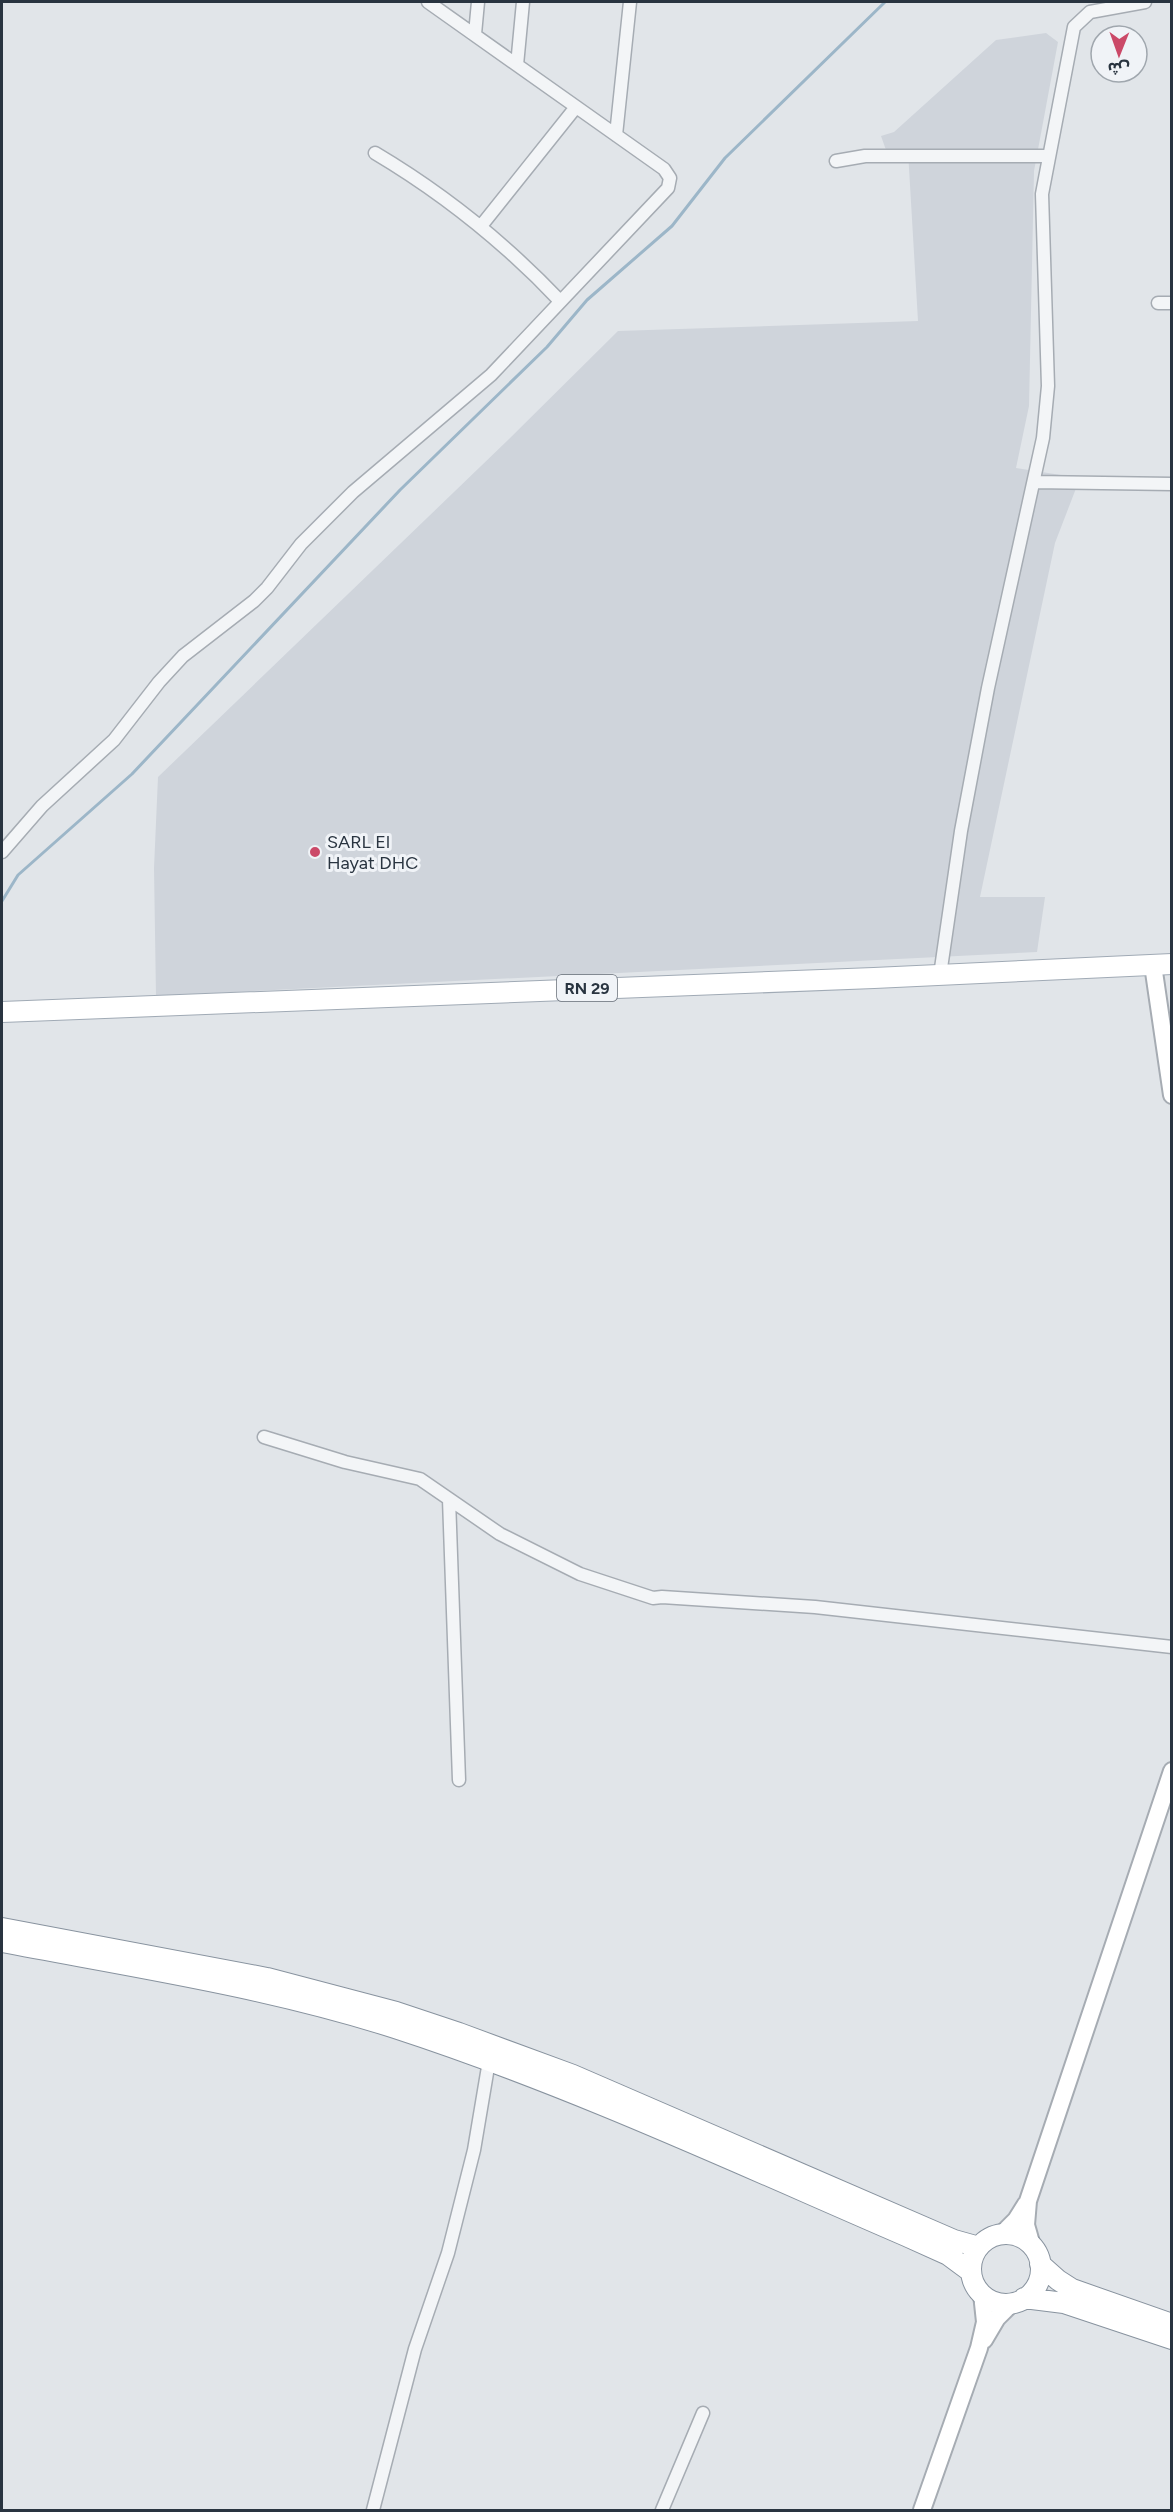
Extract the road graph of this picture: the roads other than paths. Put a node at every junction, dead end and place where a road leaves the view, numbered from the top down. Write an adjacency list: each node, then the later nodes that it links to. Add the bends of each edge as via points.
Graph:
1 (428, 2): 6 (street)
2 (478, 2): 6 (street)
3 (523, 2): 7 (street)
4 (630, 2): 9 (street)
5 (1144, 2): 11 (street, via 1090,12 1074,27)
6 (475, 34): 7 (street)
7 (517, 65): 8 (street)
8 (576, 107): 9 (street); 13 (street)
9 (616, 135): 14 (street, via 666,171 669,185)
10 (375, 153): 13 (street)
11 (1049, 156): 12 (street, via 865,156); 17 (street, via 1042,194 1048,386)
12 (836, 161)
13 (481, 226): 14 (street)
14 (560, 301): 19 (street, via 490,375 327,518 254,601 183,656 114,740 42,806)
15 (1158, 303): 16 (street)
16 (1172, 303)
17 (1034, 482): 18 (street); 21 (street, via 988,688 961,831)
18 (1172, 484)
19 (2, 852)
20 (1162, 964): 21 (main road, RN 29); 23 (main road)
21 (940, 975): 22 (main road, RN 29)
22 (2, 1012)
23 (1172, 1095)
24 (264, 1437): 25 (street, via 345,1462 420,1479)
25 (449, 1499): 26 (street, via 500,1534 580,1574 653,1598 815,1607); 28 (street)
26 (1172, 1647)
27 (1172, 1771): 32 (main road)
28 (459, 1780)
29 (2, 1928): 34 (main road, via 267,1978 396,2012 573,2075 954,2240)
30 (2, 1941): 31 (main road, via 262,1993 393,2027)
31 (489, 2061): 36 (main road, via 569,2090 895,2231 948,2255); 43 (street, via 474,2150 448,2253 415,2349)
32 (1028, 2201): 33 (main road); 35 (main road, via 1026,2225)
33 (1002, 2234): 34 (main road); 35 (main road, via 1022,2238)
34 (979, 2247): 36 (main road, via 972,2258)
35 (1036, 2255): 38 (main road, via 1037,2283); 39 (main road, via 1058,2280 1072,2289)
36 (971, 2272): 37 (main road)
37 (982, 2294): 38 (main road, via 993,2301); 41 (main road, via 985,2322)
38 (1018, 2301): 40 (main road, via 1064,2303); 41 (main road, via 997,2318)
39 (1172, 2324)
40 (1172, 2339)
41 (980, 2348): 45 (main road)
42 (703, 2412): 44 (street)
43 (374, 2511)
44 (662, 2511)
45 (922, 2511)

